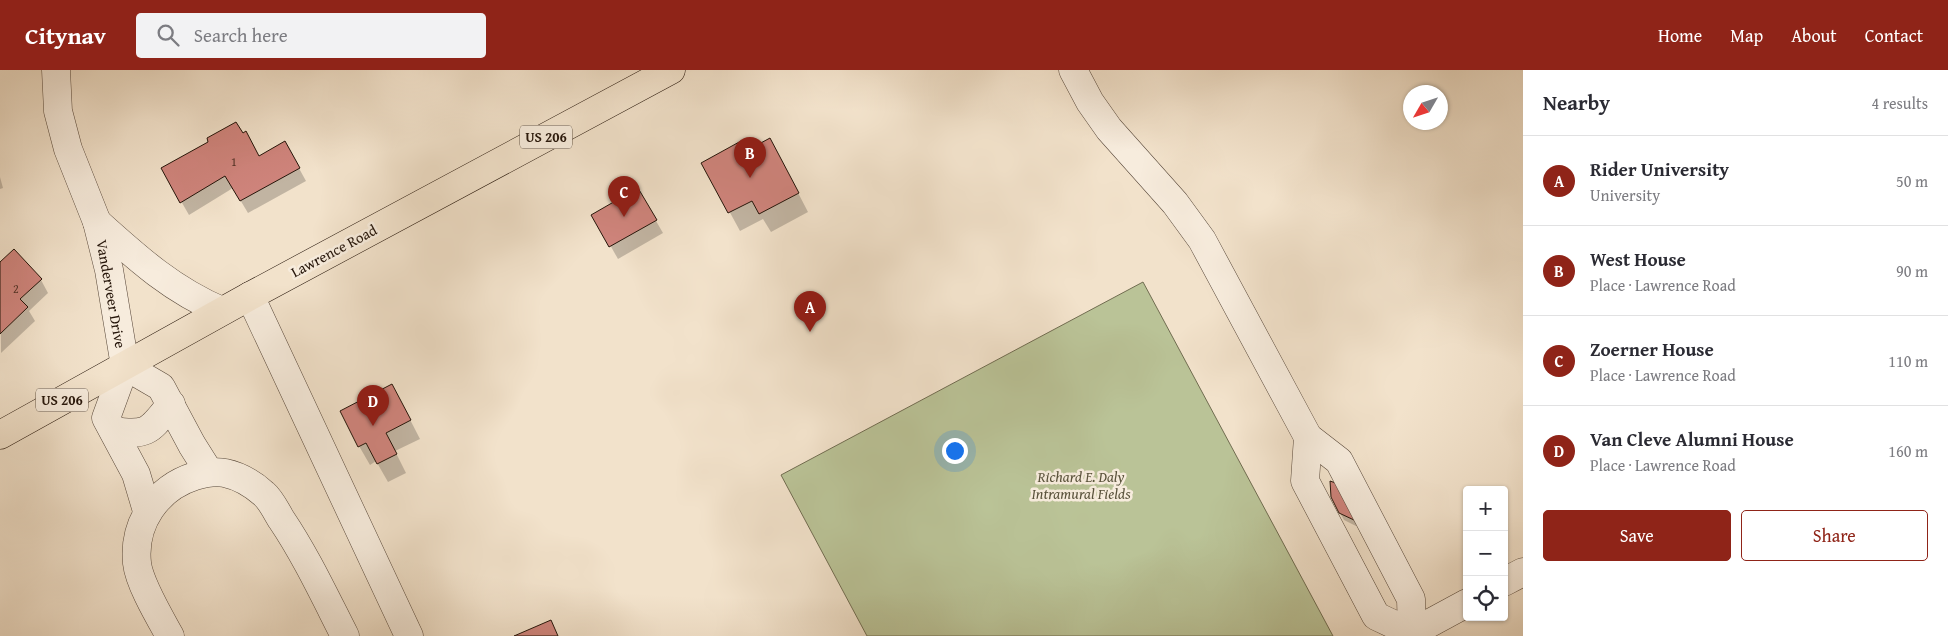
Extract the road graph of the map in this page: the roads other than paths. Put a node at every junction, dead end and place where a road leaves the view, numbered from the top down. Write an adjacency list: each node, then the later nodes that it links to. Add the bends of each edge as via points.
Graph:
1 (56, 70): 4 (street, Vanderveer Drive, via 58,111 68,149)
2 (671, 70): 5 (main road, Lawrence Road / US 206)
3 (1074, 70): 11 (street, via 1090,102 1109,129 1175,203 1202,240)
4 (98, 222): 6 (street, Vanderveer Drive, via 165,280 196,300); 7 (street, Vanderveer Drive)
5 (250, 296): 6 (main road, Lawrence Road / US 206); 20 (street)
6 (222, 311): 7 (main road, Lawrence Road / US 206)
7 (125, 366): 8 (street, via 161,387); 9 (street, via 106,418); 10 (main road, Lawrence Road / US 206)
8 (170, 404): 9 (street, via 144,432); 12 (street)
9 (114, 431): 13 (street, via 136,474)
10 (0, 435)
11 (1308, 437): 17 (street, via 1339,461 1412,599); 17 (street, via 1305,481 1376,616)
12 (209, 472): 13 (street, via 172,485); 19 (street, via 241,478 265,495 296,542)
13 (147, 511): 18 (street, via 138,537 137,564 149,598)
14 (1523, 572): 15 (street)
15 (1508, 580)
16 (1463, 605): 17 (street)
17 (1410, 635)
18 (170, 636)
19 (345, 636)
20 (409, 636)

